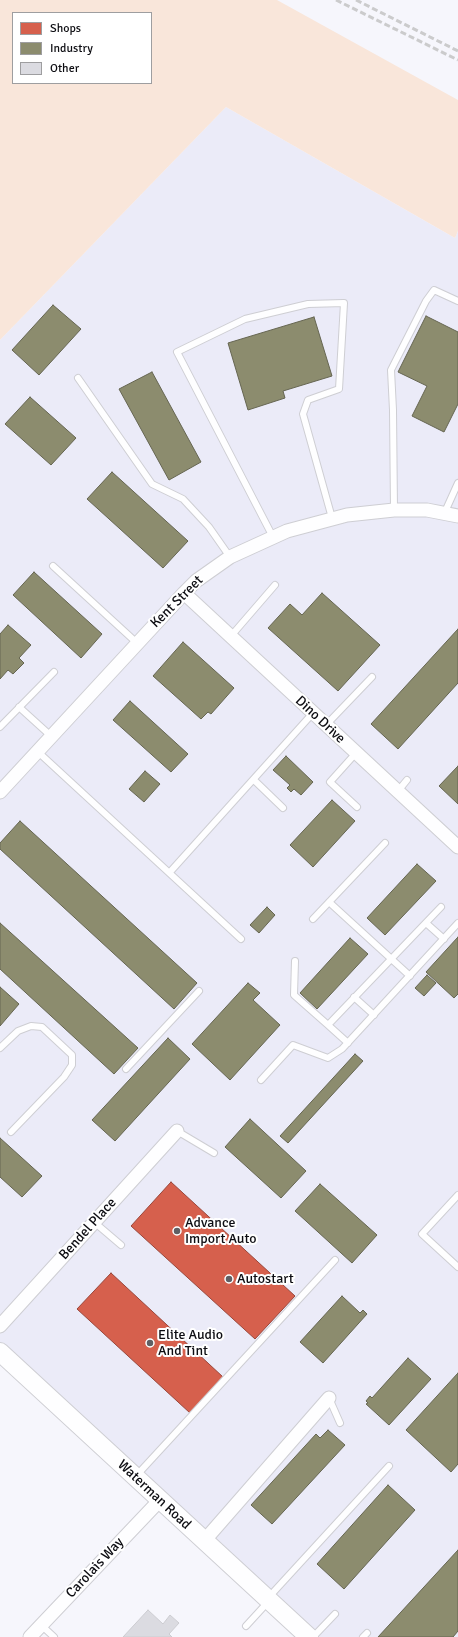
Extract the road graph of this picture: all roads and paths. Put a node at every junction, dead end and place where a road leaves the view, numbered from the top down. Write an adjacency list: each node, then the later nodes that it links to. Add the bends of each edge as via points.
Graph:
1 (458, 292): 2 (lane)
2 (456, 300): 5 (lane, via 434,290 391,370)
3 (78, 378): 10 (lane, via 152,484 183,499 209,527)
4 (458, 483): 6 (lane)
5 (394, 510): 6 (street, Kent Street, via 427,510); 8 (street, Kent Street)
6 (444, 514): 7 (street, Kent Street)
7 (458, 516)
8 (332, 518): 9 (street, Kent Street); 9 (lane, via 303,414 308,400 339,389 344,303 308,304 245,319 177,352)
9 (273, 537): 10 (street, Kent Street)
10 (230, 557): 13 (street, Kent Street, via 196,580)
11 (53, 566): 15 (lane)
12 (275, 585): 14 (lane)
13 (184, 593): 14 (street, Dino Drive); 15 (street, Kent Street)
14 (230, 636): 19 (street, Dino Drive)
15 (137, 643): 22 (street, Kent Street)
16 (54, 672): 18 (lane)
17 (372, 677): 20 (lane)
18 (19, 708): 21 (lane); 22 (lane)
19 (313, 713): 20 (street, Dino Drive); 25 (lane)
20 (326, 726): 24 (street, Dino Drive)
21 (0, 727)
22 (51, 736): 23 (street, Kent Street)
23 (37, 751): 28 (street, Kent Street); 33 (lane)
24 (356, 753): 27 (street, Dino Drive); 29 (lane, via 330,782)
25 (254, 780): 30 (lane); 33 (lane)
26 (407, 780): 27 (lane)
27 (398, 791): 32 (street, Dino Drive)
28 (0, 792)
29 (357, 807)
30 (284, 808)
31 (385, 843): 34 (lane)
32 (458, 846)
33 (170, 872): 39 (lane)
34 (329, 902): 36 (lane); 41 (lane)
35 (441, 907): 37 (lane)
36 (313, 919)
37 (426, 923): 40 (lane); 41 (lane)
38 (458, 923): 40 (lane)
39 (241, 939)
40 (444, 939): 43 (lane)
41 (391, 959): 43 (lane); 45 (lane)
42 (295, 961): 47 (lane, via 294,995)
43 (410, 976): 46 (lane)
44 (199, 991): 50 (lane)
45 (354, 997): 46 (lane); 47 (lane)
46 (374, 1015): 48 (lane)
47 (328, 1025): 48 (lane)
48 (348, 1043): 51 (lane, via 328,1058 293,1045)
49 (0, 1048): 53 (lane, via 18,1031 31,1026 42,1027 72,1055 72,1065 64,1077)
50 (126, 1069)
51 (261, 1080)
52 (177, 1131): 54 (lane); 56 (street, Bendel Place)
53 (11, 1132)
54 (214, 1153)
55 (458, 1195): 59 (lane, via 422,1234)
56 (94, 1222): 57 (lane); 60 (street, Bendel Place)
57 (121, 1245)
58 (334, 1260): 65 (lane)
59 (458, 1267)
60 (0, 1326)
61 (0, 1352): 65 (main road, Waterman Road)
62 (329, 1398): 63 (lane); 67 (street, via 239,1505)
63 (340, 1423)
64 (389, 1466): 68 (lane)
65 (135, 1477): 66 (main road, Waterman Road)
66 (160, 1500): 67 (main road, Waterman Road); 70 (street, Carolais Way)
67 (204, 1541): 68 (main road, Waterman Road)
68 (268, 1600): 71 (lane); 74 (main road, Waterman Road)
69 (335, 1614): 75 (lane)
70 (41, 1625): 72 (street, Carolais Way); 73 (lane)
71 (246, 1626)
72 (30, 1637)
73 (54, 1637)
74 (309, 1637)
75 (313, 1637)

